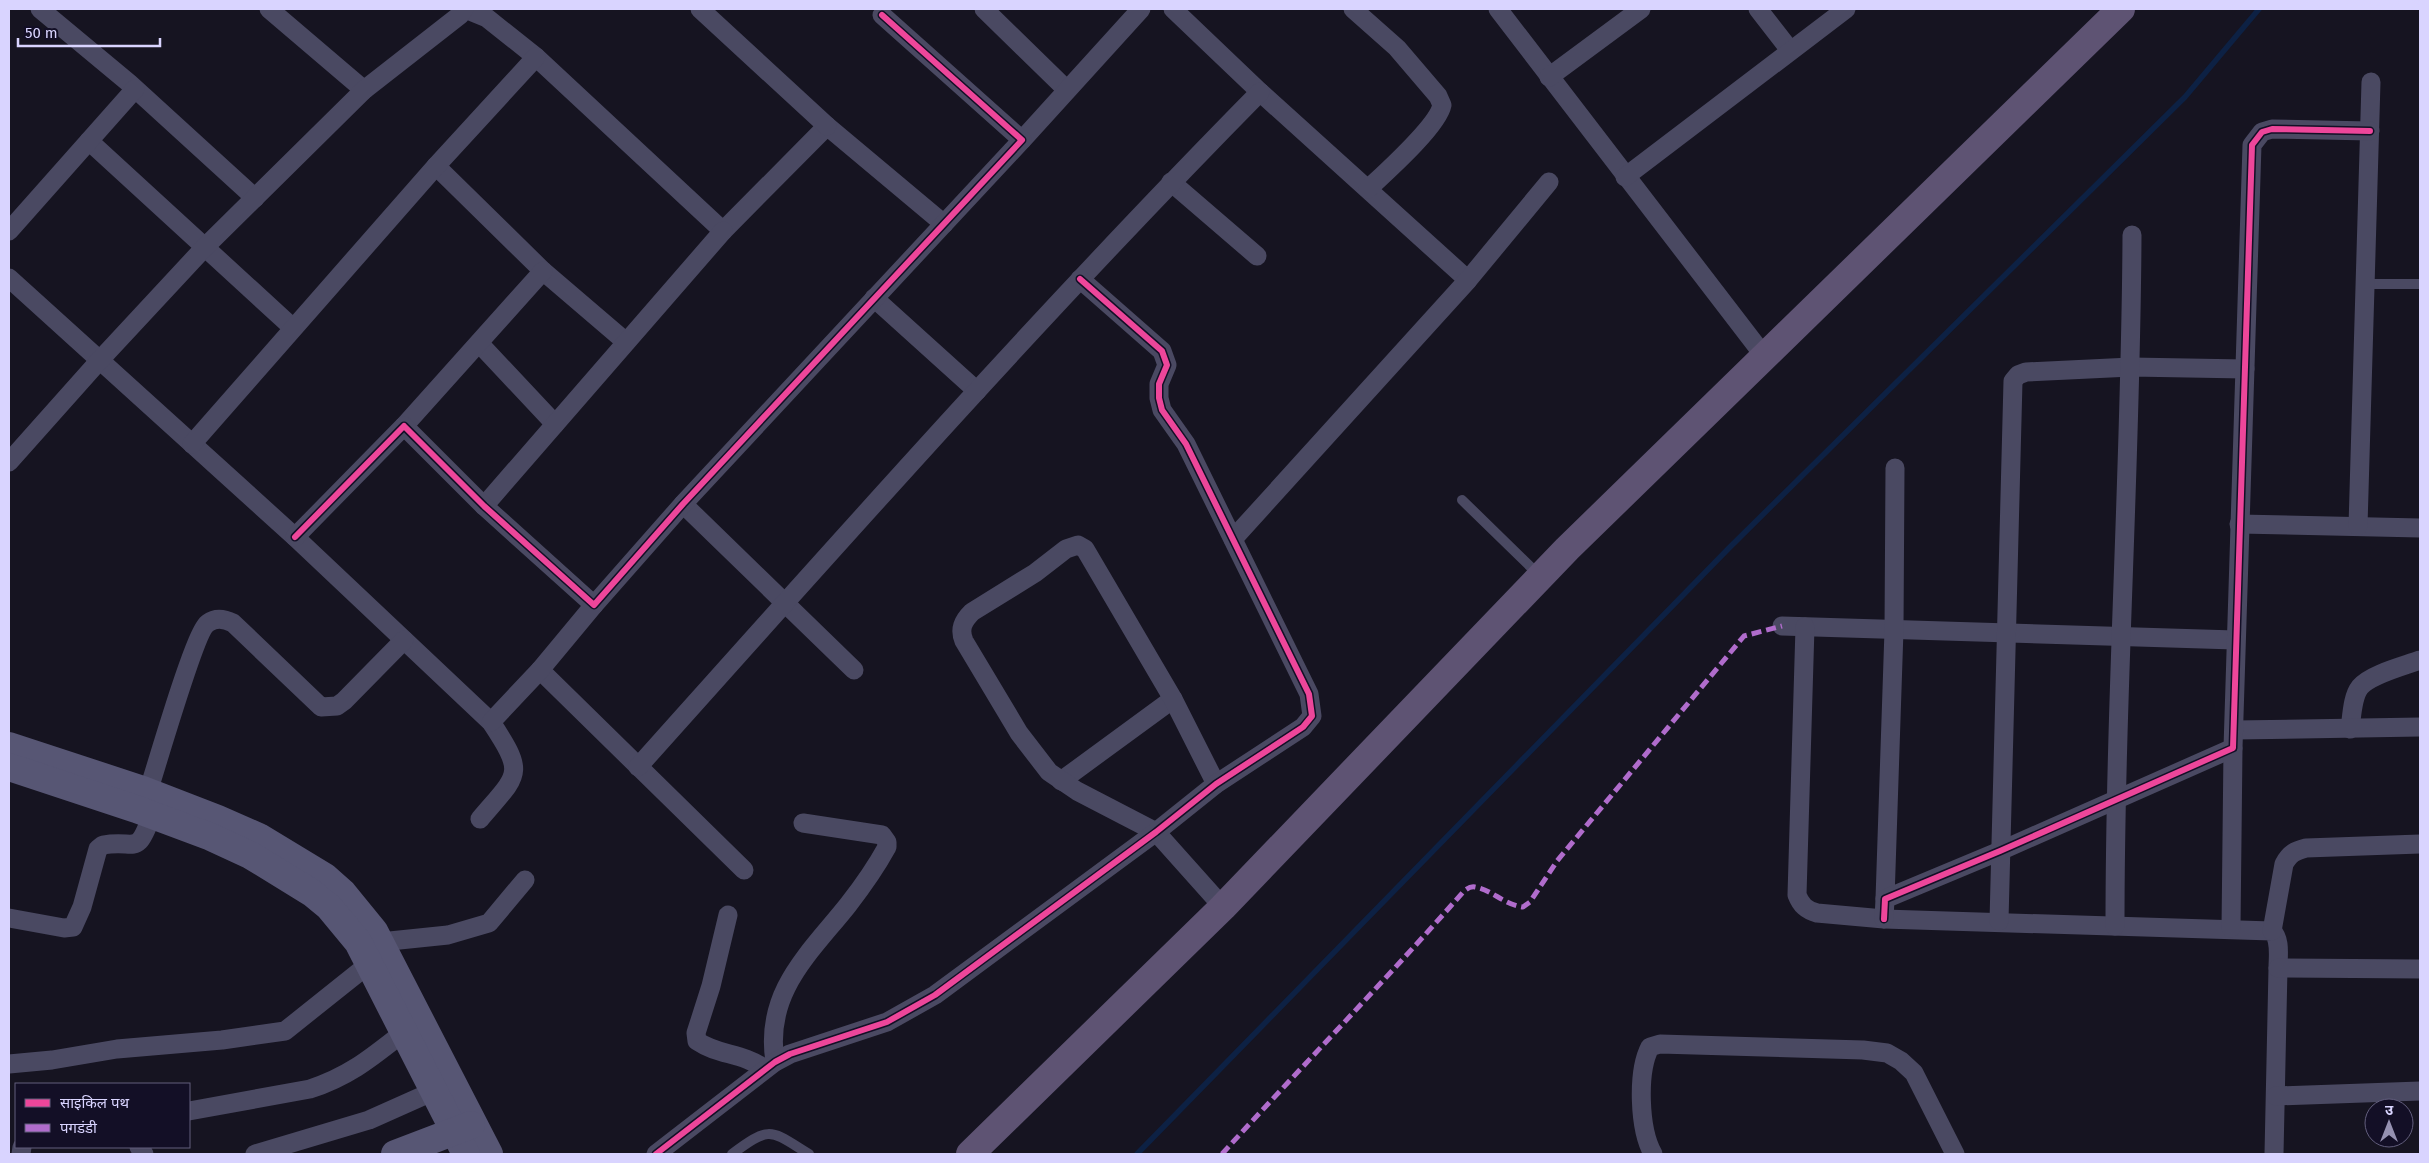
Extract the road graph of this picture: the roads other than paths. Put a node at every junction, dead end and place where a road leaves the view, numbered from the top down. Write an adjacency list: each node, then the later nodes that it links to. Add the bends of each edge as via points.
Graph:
1 (40, 9): 19 (street)
2 (269, 9): 20 (street)
3 (465, 9): 16 (street, via 487,18); 20 (street)
4 (700, 9): 23 (street)
5 (984, 9): 21 (street)
6 (1141, 9): 21 (street)
7 (1173, 9): 22 (street)
8 (1353, 9): 31 (street, via 1396,48 1438,96 1442,105 1438,115)
9 (1498, 9): 17 (street)
10 (1640, 9): 17 (street)
11 (1758, 9): 15 (street)
12 (1846, 9): 15 (street)
13 (2122, 9): 49 (main road)
14 (882, 15): 25 (street)
15 (1790, 50): 28 (street)
16 (536, 57): 27 (street); 35 (street)
17 (1549, 77): 28 (street)
18 (2371, 82): 24 (street)
19 (135, 89): 26 (street); 32 (street)
20 (364, 90): 32 (street)
21 (1067, 90): 25 (street)
22 (1260, 92): 29 (street); 31 (street)
23 (828, 126): 33 (street); 35 (street)
24 (2370, 131): 43 (street); 52 (street, via 2272,129 2262,132 2252,145)
25 (1022, 140): 33 (street)
26 (89, 141): 34 (street); 37 (street)
27 (436, 166): 39 (street); 46 (street)
28 (1625, 177): 49 (street)
29 (1171, 182): 38 (street); 41 (street)
30 (1549, 182): 42 (street)
31 (1368, 190): 42 (street)
32 (255, 198): 37 (street)
33 (944, 224): 45 (street)
34 (9, 231)
35 (723, 231): 47 (street)
36 (2132, 235): 51 (street)
37 (205, 248): 46 (street); 50 (street)
38 (1256, 256)
39 (543, 272): 47 (street); 48 (street)
40 (9, 278): 50 (street)
41 (1080, 279): 53 (street); 66 (street, via 1162,351 1167,365 1159,384 1162,410 1186,444)
42 (1468, 280): 66 (street)
43 (2364, 284): 44 (lane); 63 (street)
44 (2420, 284)
45 (874, 298): 53 (street); 60 (street)
46 (293, 328): 56 (street)
47 (626, 342): 54 (street)
48 (479, 343): 54 (street); 55 (street)
49 (1765, 356): 67 (main road)
50 (99, 361): 56 (street); 57 (street)
51 (2131, 367): 52 (street); 73 (street, via 2026,372 2013,380); 74 (street)
52 (2245, 369): 62 (street)
53 (977, 391): 68 (street)
54 (555, 424): 61 (street)
55 (404, 426): 61 (street); 65 (street)
56 (192, 444): 65 (street)
57 (9, 462)
58 (1895, 468): 72 (street)
59 (1462, 500): 67 (lane)
60 (683, 504): 68 (street); 69 (street)
61 (484, 506): 69 (street)
62 (2239, 524): 63 (street); 76 (street)
63 (2358, 526): 64 (street)
64 (2420, 528)
65 (295, 538): 75 (street)
66 (1233, 539): 89 (street, via 1308,694 1312,716 1303,727)
67 (1541, 576): 100 (main road)
68 (784, 603): 79 (street); 87 (street)
69 (594, 605): 78 (street)
70 (1782, 626): 71 (street)
71 (1805, 627): 72 (street); 103 (street, via 1797,895 1808,911)
72 (1894, 630): 73 (street); 99 (street)
73 (2007, 634): 74 (street); 96 (street)
74 (2122, 636): 76 (street); 90 (street)
75 (404, 640): 81 (street); 91 (street, via 344,701 337,706 321,707 233,623 226,620 208,622 201,630 191,656)
76 (2235, 640): 84 (street)
77 (2420, 660): 83 (street, via 2369,679 2359,688)
78 (540, 670): 81 (street); 87 (street)
79 (854, 670)
80 (1173, 699): 88 (street); 88 (street, via 1089,554 1078,545 1066,549 1035,573 972,612 962,627 964,641 1019,733 1049,772); 89 (street)
81 (491, 722): 92 (street, via 509,749 514,768 512,779)
82 (2420, 727): 83 (street)
83 (2350, 728): 84 (street)
84 (2234, 739): 90 (street); 106 (street)
85 (9, 746): 91 (main road)
86 (9, 767): 91 (main road)
87 (638, 767): 97 (street)
88 (1061, 782): 94 (street)
89 (1216, 784): 94 (street)
90 (2115, 800): 96 (street); 105 (street)
91 (150, 804): 102 (street, via 144,837 140,841 133,845 102,845 98,849 73,927); 108 (main road, via 260,837 325,877 343,893 374,931)
92 (480, 819)
93 (803, 823): 113 (street, via 882,835 887,847 849,904 801,960 787,984 773,1031)
94 (1156, 832): 100 (street); 113 (street, via 935,995 887,1022 790,1054)
95 (2420, 844): 107 (street, via 2295,851 2284,864)
96 (2000, 851): 99 (street); 104 (street)
97 (744, 870)
98 (525, 880): 108 (street, via 489,923)
99 (1885, 899): 103 (street)
100 (1223, 907): 125 (main road)
101 (728, 916): 113 (street, via 696,1033 697,1041 706,1047)
102 (9, 918)
103 (1884, 919): 104 (street)
104 (1999, 921): 105 (street)
105 (2115, 926): 106 (street)
106 (2231, 928): 107 (street)
107 (2272, 931): 109 (street, via 2278,944)
108 (375, 953): 111 (main road); 112 (street, via 285,1031); 118 (main road)
109 (2278, 968): 110 (street); 116 (street)
110 (2420, 969)
111 (404, 1032): 114 (main road); 117 (street, via 356,1069 310,1090)
112 (9, 1064)
113 (770, 1066): 122 (street)
114 (434, 1091): 118 (main road); 119 (street, via 369,1120)
115 (2420, 1091): 116 (street)
116 (2276, 1096): 128 (street)
117 (190, 1111)
118 (464, 1137): 120 (main road); 121 (main road)
119 (255, 1154)
120 (394, 1154)
121 (489, 1154)
122 (656, 1154)
123 (732, 1154): 124 (lane, via 765,1133 774,1133)
124 (809, 1154)
125 (970, 1154)
126 (1653, 1154): 127 (street, via 1642,1114 1643,1075 1650,1047 1660,1044 1887,1053 1914,1073)
127 (1955, 1154)
128 (2274, 1154)

